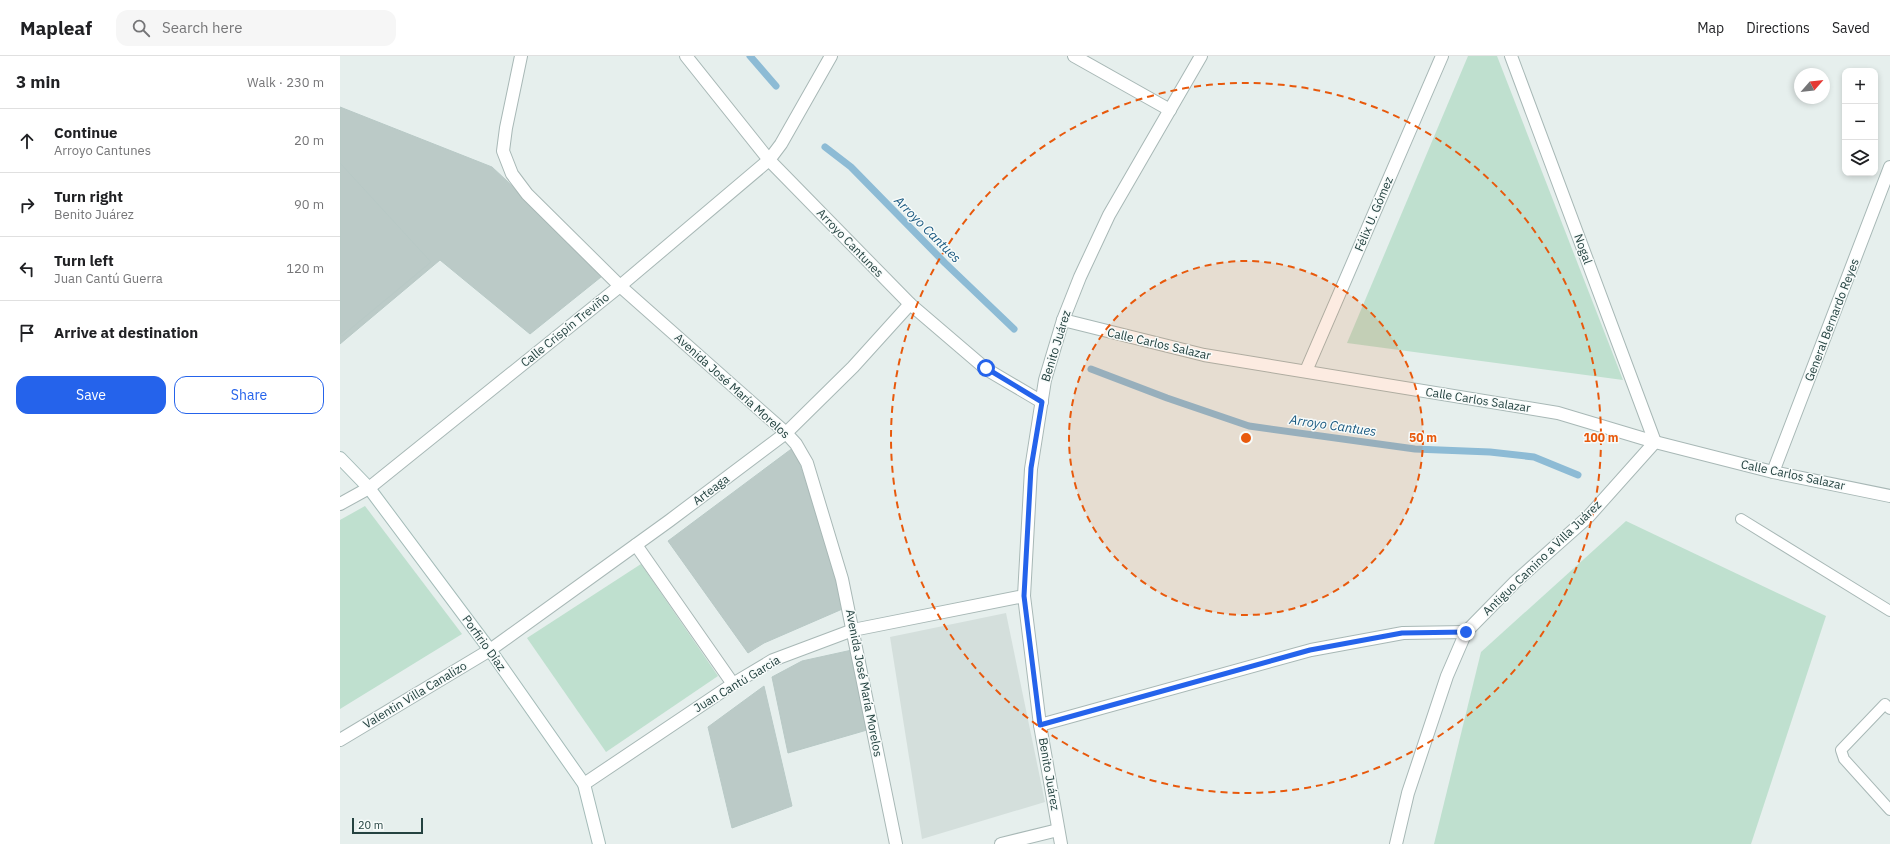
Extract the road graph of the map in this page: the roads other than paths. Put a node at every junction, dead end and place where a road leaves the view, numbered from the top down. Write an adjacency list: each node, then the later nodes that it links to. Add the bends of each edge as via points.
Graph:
1 (521, 56): 11 (street, Avenida José María Morelos, via 503,151 512,174 527,194)
2 (686, 56): 9 (street, Arroyo Cantunes)
3 (831, 56): 9 (street, Calle Crispín Treviño, via 781,144)
4 (1074, 56): 8 (street)
5 (1201, 56): 8 (street, Benito Juárez)
6 (1442, 56): 14 (street, Félix U. Gómez)
7 (1511, 56): 17 (street, Nogal)
8 (1170, 110): 13 (street, Benito Juárez, via 1109,215)
9 (769, 160): 11 (street, Calle Crispín Treviño); 12 (street, Arroyo Cantunes)
10 (1890, 167): 19 (street, General Bernardo Reyes)
11 (620, 286): 16 (street, Avenida José María Morelos); 20 (street, Calle Crispín Treviño)
12 (910, 304): 15 (street, Arroyo Cantunes, via 986,368); 16 (street, Arteaga, via 853,367)
13 (1063, 320): 14 (street, Calle Carlos Salazar, via 1204,355); 15 (street, Benito Juárez, via 1045,380)
14 (1306, 371): 17 (street, Calle Carlos Salazar, via 1558,413)
15 (1042, 402): 25 (street, Benito Juárez, via 1031,468)
16 (786, 433): 24 (street, Arteaga); 27 (street, Avenida José María Morelos, via 807,463 842,579)
17 (1655, 442): 19 (street, Calle Carlos Salazar); 28 (street, Antiguo Camino a Villa Juárez, via 1588,517 1515,582)
18 (340, 458): 20 (street, Porfirio Díaz)
19 (1773, 472): 21 (street, Calle Carlos Salazar)
20 (369, 488): 22 (street, Calle Crispín Treviño); 29 (street, Porfirio Díaz)
21 (1890, 496)
22 (340, 504)
23 (1742, 519): 26 (lane)
24 (636, 545): 29 (street, Arteaga); 30 (street)
25 (1024, 596): 27 (street, Juan Cantú Garcia); 32 (street, Benito Juárez)
26 (1890, 611)
27 (853, 630): 30 (street, Juan Cantú Garcia, via 773,660); 38 (street, Avenida José María Morelos)
28 (1466, 632): 32 (street, via 1402,633 1310,650); 41 (street, Antiguo Camino a Villa Juárez, via 1437,705 1408,793)
29 (490, 650): 33 (street, Valentin Villa Canalizo); 34 (street, Porfirio Díaz)
30 (733, 684): 34 (street, Juan Cantú Garcia)
31 (1888, 704): 35 (lane, via 1841,750 1844,759)
32 (1040, 725): 36 (street, Benito Juárez)
33 (340, 740)
34 (584, 784): 37 (street, Porfirio Díaz)
35 (1890, 810)
36 (1058, 830): 39 (street); 40 (street, Benito Juárez)
37 (599, 844)
38 (896, 844)
39 (1001, 844)
40 (1061, 844)
41 (1396, 844)

